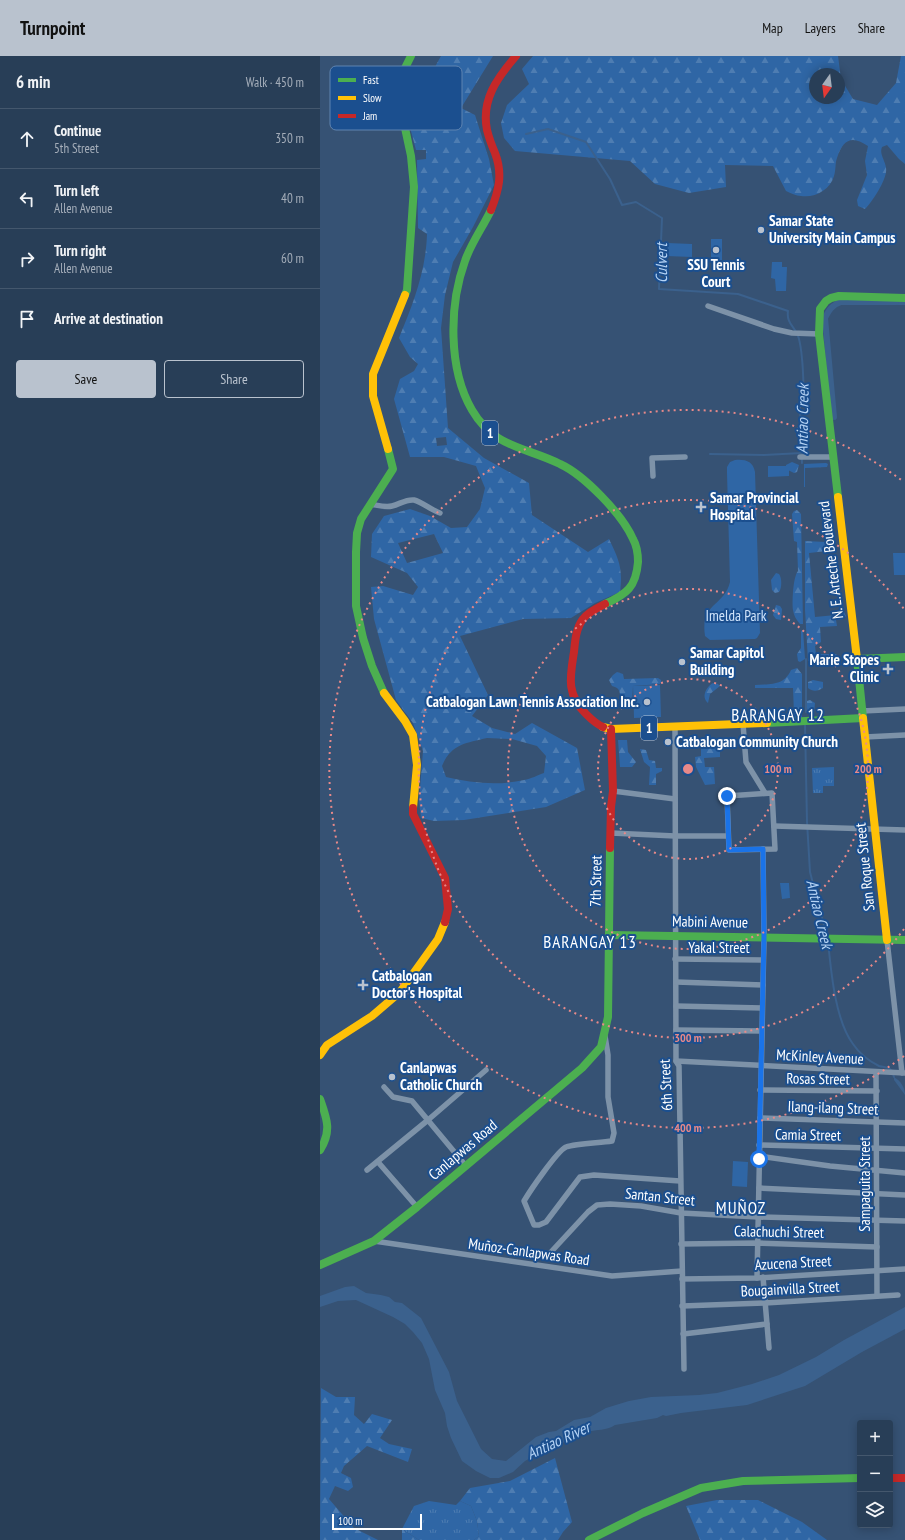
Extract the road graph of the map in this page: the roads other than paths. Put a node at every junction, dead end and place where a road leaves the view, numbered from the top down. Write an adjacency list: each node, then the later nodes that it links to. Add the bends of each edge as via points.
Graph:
1 (411, 56): 3 (main road)
2 (516, 56): 20 (main road, 1, via 497,79 486,115 487,132 499,164 500,184 492,208 464,262 456,300 453,347 462,390 474,415 487,431 505,443 562,465 580,477 615,511 631,532 637,545 639,558 632,586 626,594 594,609 584,618 578,631 570,674 576,704 594,724)
3 (406, 66)
4 (405, 130): 12 (main road, via 414,187 407,290 371,384 393,469)
5 (905, 298): 7 (main road, N. E. Arteche Boulevard, via 830,297 823,301 820,307)
6 (708, 306): 7 (street, via 774,330)
7 (819, 334): 10 (main road, N. E. Arteche Boulevard)
8 (685, 456): 11 (street, via 652,458)
9 (802, 457): 10 (street)
10 (833, 457): 15 (main road, N. E. Arteche Boulevard)
11 (653, 476)
12 (370, 504): 13 (street, via 389,506 413,500); 47 (main road, via 361,519 357,533 356,606 372,666 384,693 413,735 417,765 413,814 445,878 448,909 445,924 438,938 400,992 372,1016 327,1045)
13 (440, 513)
14 (905, 657): 15 (main road)
15 (857, 659): 17 (main road, San Roque Street)
16 (905, 709): 17 (street)
17 (862, 714): 18 (main road, 1); 22 (main road, San Roque Street)
18 (743, 724): 19 (main road, 1); 24 (street, via 746,762)
19 (675, 727): 20 (main road, 1); 25 (street, 6th Street)
20 (611, 729): 23 (main road, 7th Street)
21 (905, 735): 22 (street)
22 (865, 737): 27 (main road, San Roque Street)
23 (613, 791): 25 (street); 29 (main road, 7th Street)
24 (765, 793): 26 (street, via 772,793); 31 (street, via 727,796)
25 (675, 799): 30 (street, 6th Street)
26 (774, 826): 27 (street); 32 (street, via 775,849)
27 (875, 830): 28 (street); 36 (main road, San Roque Street)
28 (905, 830)
29 (611, 833): 30 (street); 33 (main road, 7th Street)
30 (675, 836): 31 (street); 34 (street, 6th Street)
31 (728, 836): 32 (street, via 729,850)
32 (763, 849): 35 (street)
33 (610, 935): 34 (main road, Mabini Avenue); 46 (main road, 7th Street, via 608,1018)
34 (676, 936): 35 (main road, Mabini Avenue); 38 (street, 6th Street)
35 (764, 937): 36 (main road, Mabini Avenue); 39 (street)
36 (887, 940): 37 (main road, Mabini Avenue); 52 (street, San Roque Street)
37 (905, 940)
38 (675, 959): 39 (street, Yakal Street); 40 (street, 6th Street)
39 (762, 960): 41 (street)
40 (676, 982): 41 (street); 42 (street, 6th Street)
41 (763, 985): 43 (street)
42 (676, 1006): 43 (street); 44 (street, 6th Street)
43 (762, 1008): 45 (street)
44 (676, 1030): 45 (street); 48 (street, 6th Street)
45 (761, 1031): 49 (street)
46 (605, 1034): 67 (main road, Canlapwas Road, via 600,1047 582,1068); 71 (street, via 608,1097 614,1133 612,1141 572,1146 558,1153 524,1201 532,1222 534,1225 546,1222 580,1177 594,1175)
47 (320, 1055)
48 (676, 1061): 49 (street, McKinley Avenue); 71 (street, 6th Street, via 679,1066)
49 (760, 1066): 51 (street, McKinley Avenue); 54 (street)
50 (486, 1070): 58 (street)
51 (876, 1072): 52 (street, McKinley Avenue); 55 (street, Sampaguita Street)
52 (899, 1073)
53 (384, 1087): 58 (street, via 393,1096 412,1101)
54 (760, 1090): 55 (street, Rosas Street); 57 (street)
55 (877, 1091): 59 (street, Sampaguita Street)
56 (320, 1099): 64 (main road, via 328,1131 327,1139)
57 (760, 1118): 59 (street, Ilang-ilang Street); 61 (street)
58 (428, 1120): 66 (street); 67 (street)
59 (877, 1122): 60 (street, Ilang-ilang Street); 62 (street, Sampaguita Street)
60 (905, 1122)
61 (759, 1145): 62 (street, Camia Street); 65 (street)
62 (876, 1148): 63 (street, Camia Street); 69 (street, Sampaguita Street)
63 (905, 1148)
64 (320, 1150)
65 (759, 1156): 69 (street); 72 (street)
66 (378, 1162): 68 (street); 75 (street)
67 (466, 1166): 75 (main road, Canlapwas Road)
68 (367, 1170)
69 (877, 1170): 70 (street); 73 (street, Sampaguita Street)
70 (905, 1173)
71 (680, 1181): 76 (street, 6th Street)
72 (759, 1188): 73 (street); 77 (street)
73 (877, 1194): 74 (street); 78 (street, Sampaguita Street)
74 (905, 1195)
75 (417, 1207): 80 (main road, Canlapwas Road)
76 (681, 1213): 77 (street, Santan Street); 82 (street, 6th Street); 84 (street, Santan Street, via 641,1206 597,1206 588,1212)
77 (758, 1217): 78 (street, Santan Street); 81 (street)
78 (878, 1220): 79 (street, Santan Street); 83 (street, Sampaguita Street)
79 (905, 1221)
80 (374, 1241): 85 (main road, Canlapwas Road); 87 (street, Muñoz-Canlapwas Road, via 612,1276)
81 (758, 1243): 82 (street, Calachuchi Street); 83 (street, Calachuchi Street); 89 (street)
82 (681, 1244): 87 (street, 6th Street)
83 (877, 1246): 88 (street, Sampaguita Street)
84 (551, 1252)
85 (320, 1265)
86 (905, 1269): 88 (street, Azucena Street)
87 (682, 1271): 90 (street, 6th Street)
88 (877, 1271): 89 (street, Azucena Street); 92 (street, Sampaguita Street)
89 (760, 1277): 90 (street, Azucena Street); 93 (street)
90 (682, 1279): 94 (street, 6th Street)
91 (898, 1295): 92 (street, Bougainvilla Street)
92 (877, 1296): 93 (street, Bougainvilla Street)
93 (765, 1303): 94 (street, Bougainvilla Street); 95 (street)
94 (682, 1306): 96 (street, 6th Street)
95 (767, 1324): 96 (street); 97 (street)
96 (683, 1334): 98 (street, 6th Street)
97 (769, 1348)
98 (684, 1369)
99 (857, 1478): 102 (main road, via 743,1481 701,1488)
100 (893, 1478): 101 (main road)
101 (905, 1478)
102 (589, 1540)

